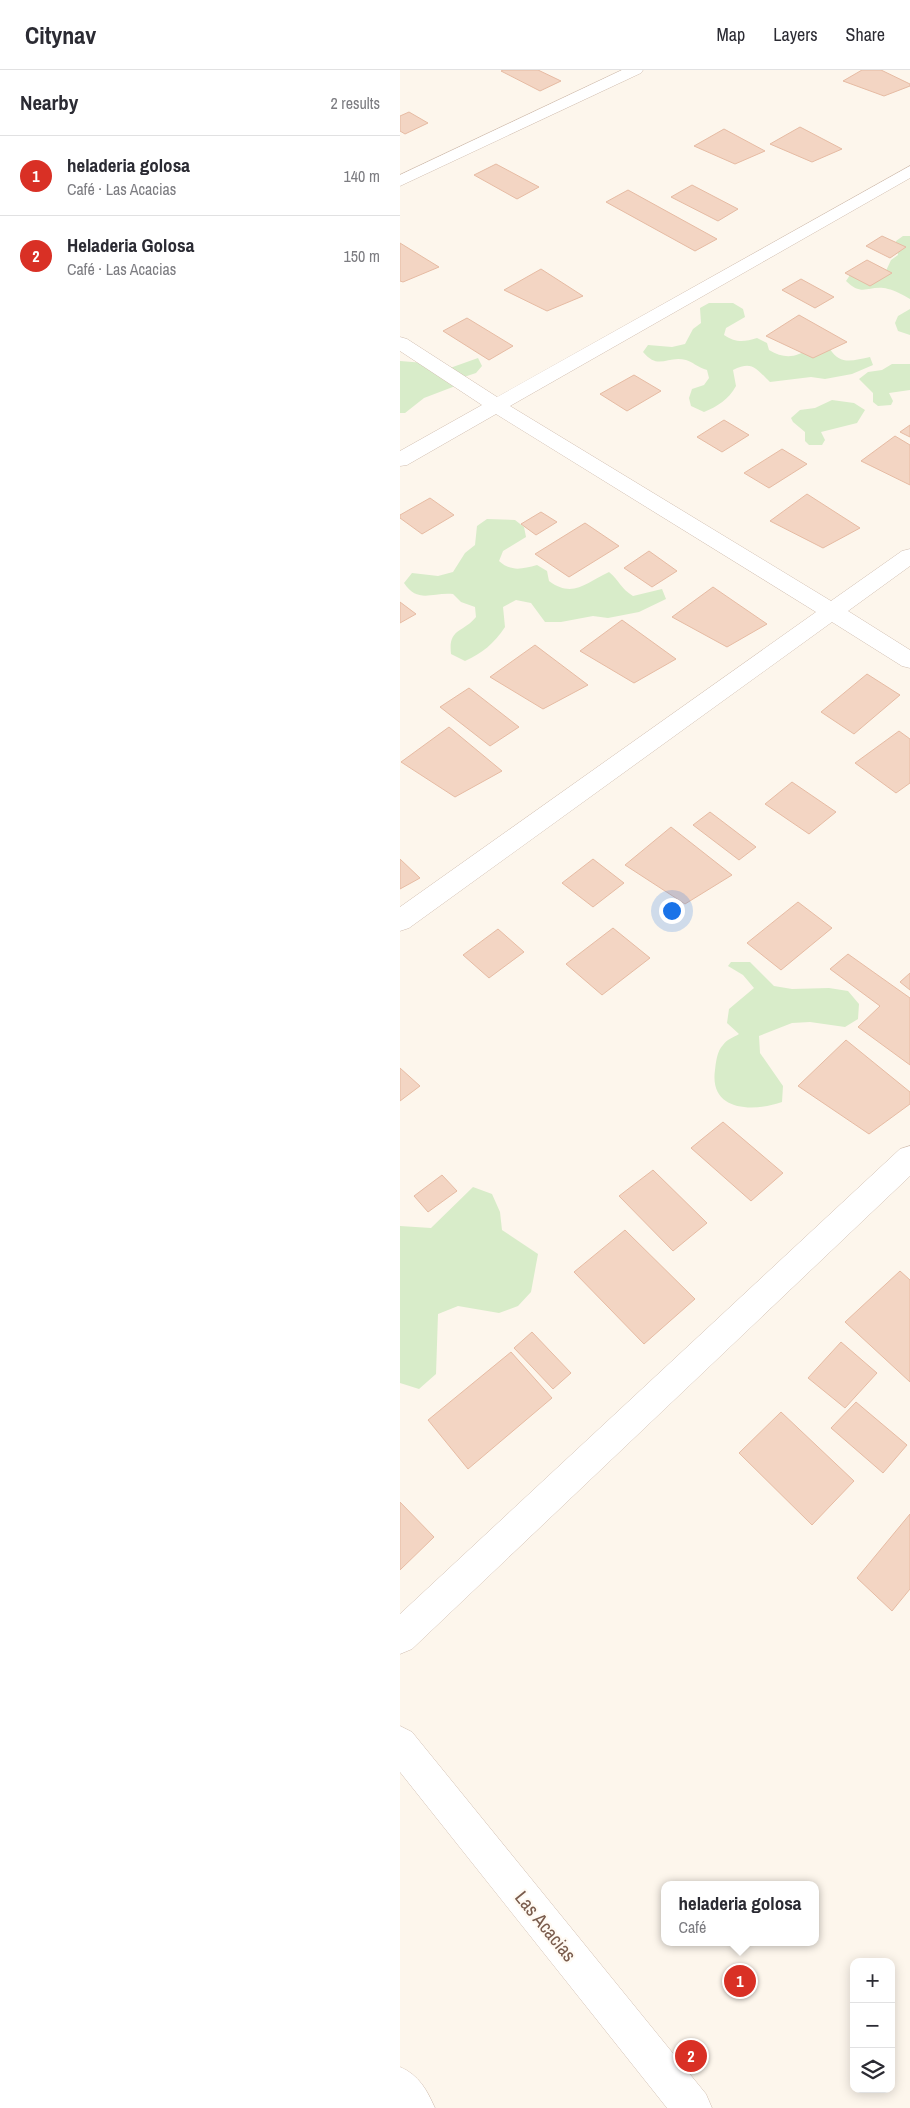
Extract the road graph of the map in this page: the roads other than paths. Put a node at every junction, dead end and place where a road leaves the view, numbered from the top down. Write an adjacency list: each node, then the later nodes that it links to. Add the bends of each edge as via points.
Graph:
1 (635, 70): 3 (street)
2 (910, 171): 5 (street)
3 (400, 181)
4 (400, 343): 5 (street)
5 (497, 406): 6 (street); 8 (street)
6 (400, 460)
7 (910, 556): 8 (street)
8 (832, 612): 9 (street); 10 (street)
9 (910, 660)
10 (400, 921)
11 (910, 1158): 12 (street)
12 (400, 1637)
13 (400, 1744): 16 (street, Las Acacias)
14 (400, 2087): 15 (street)
15 (415, 2108)
16 (692, 2108)

